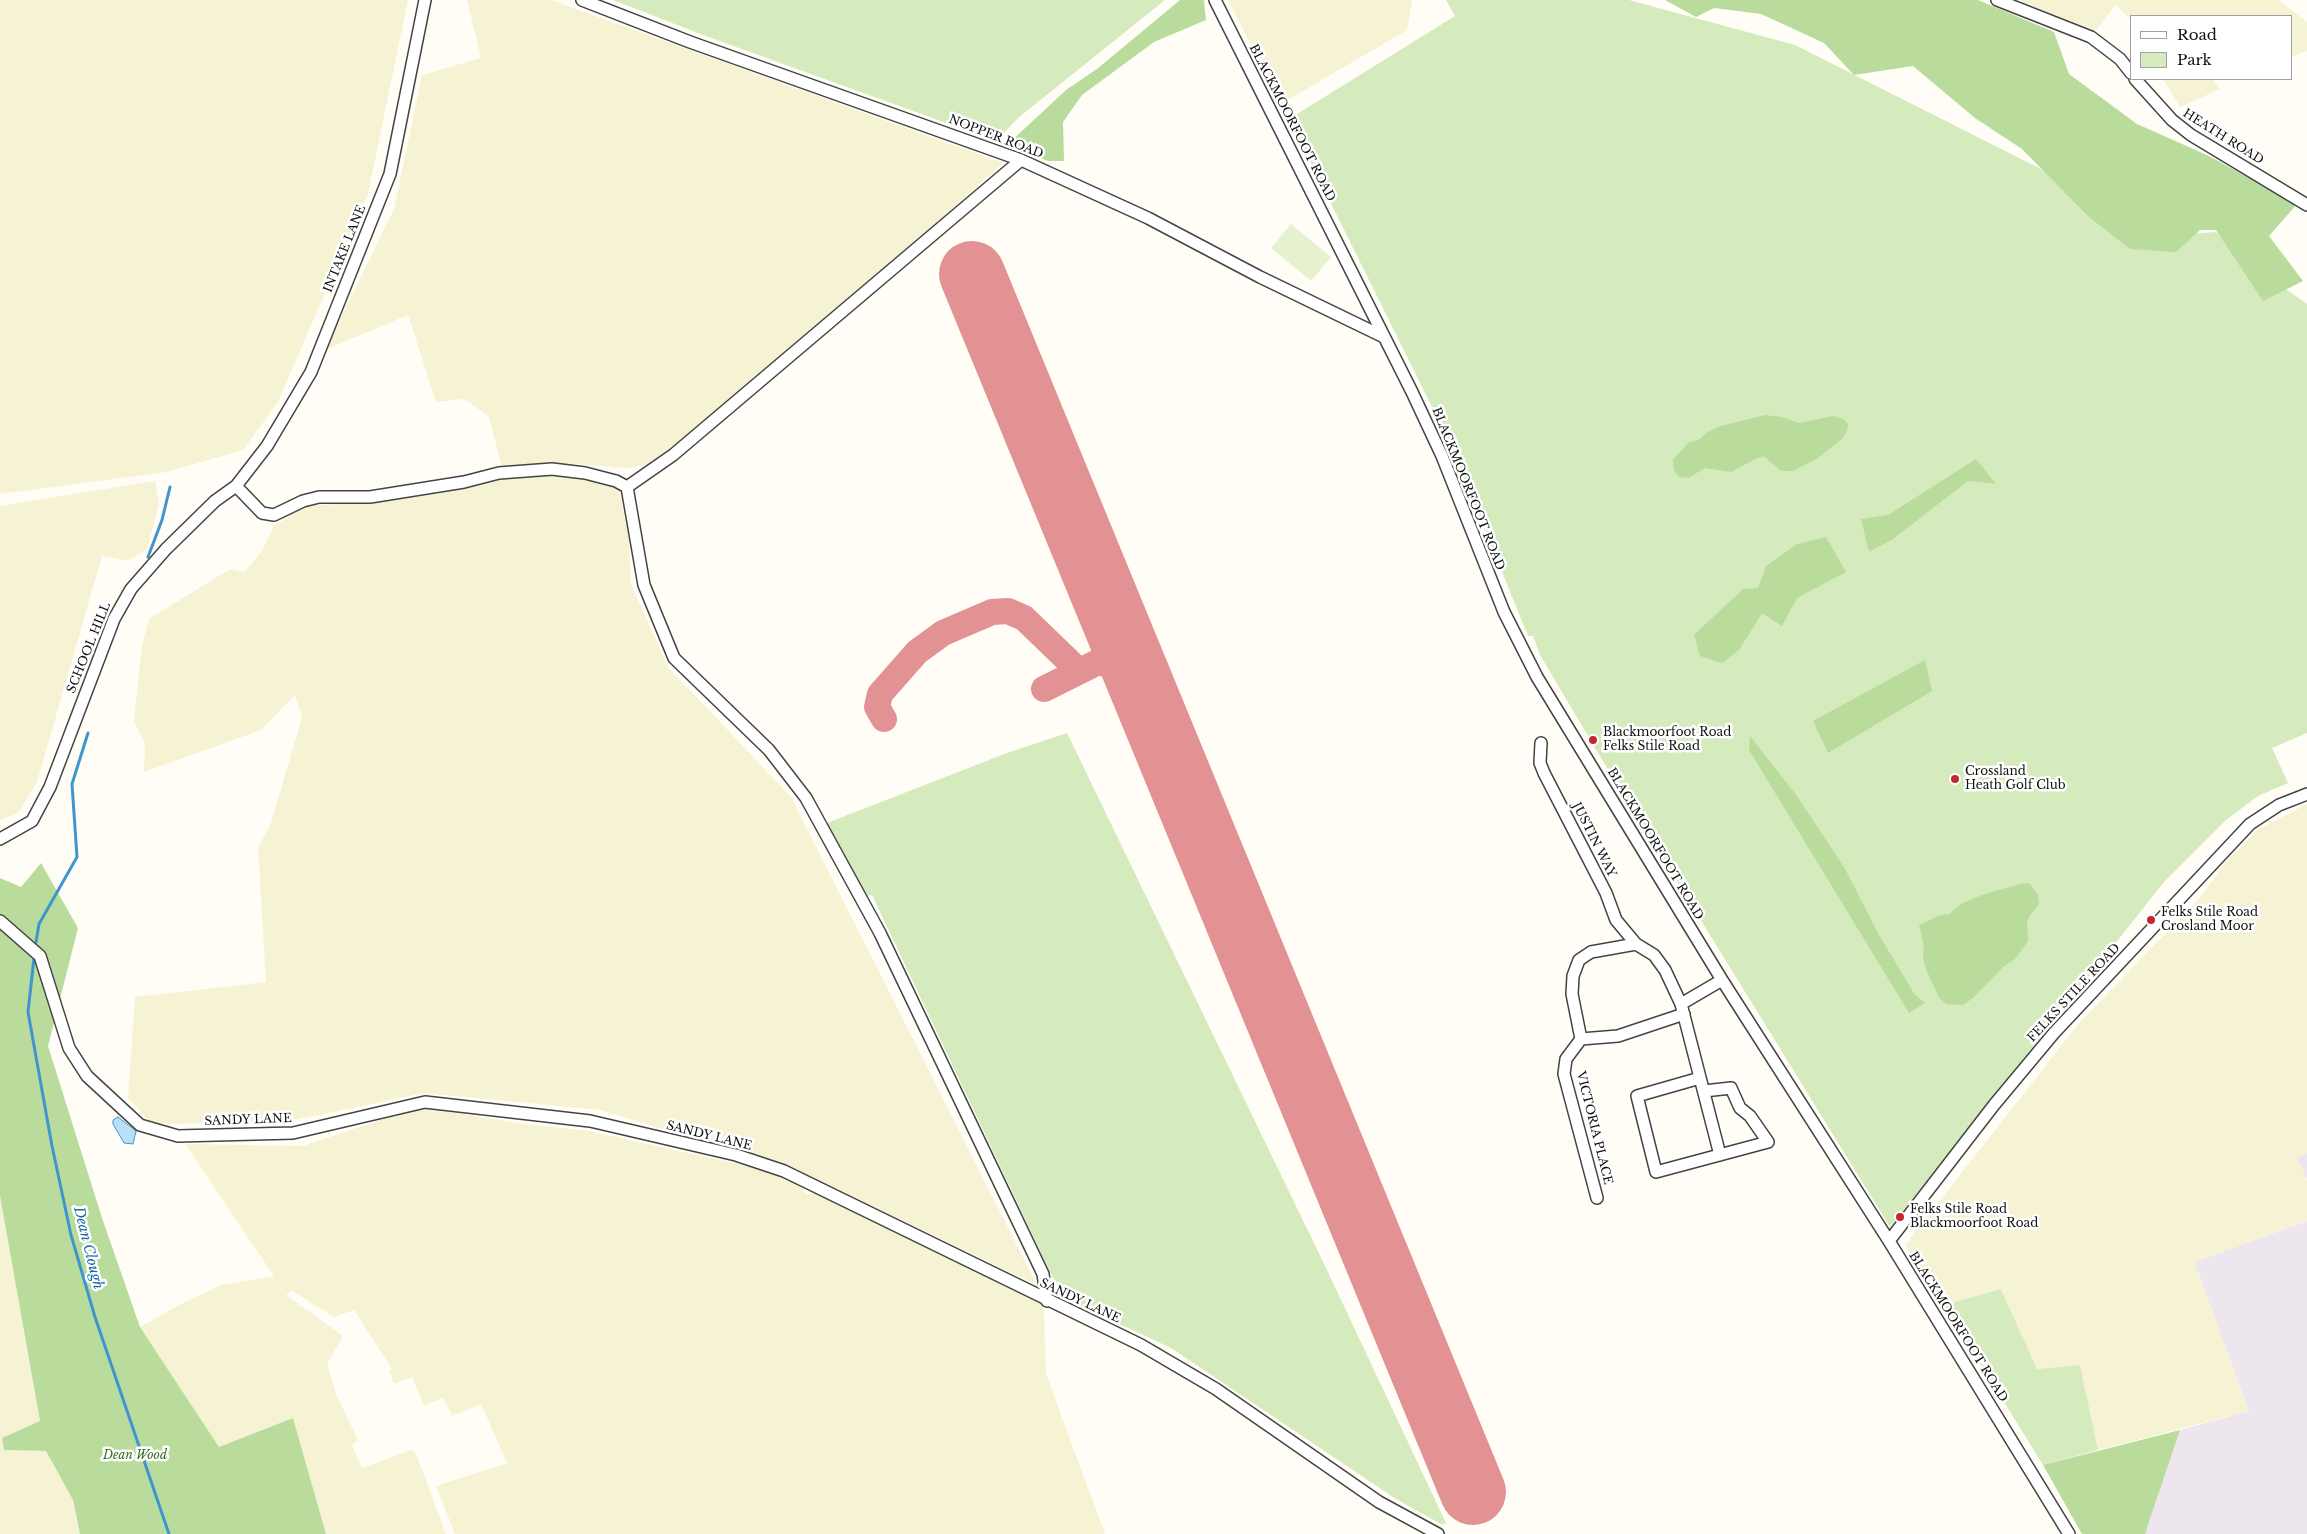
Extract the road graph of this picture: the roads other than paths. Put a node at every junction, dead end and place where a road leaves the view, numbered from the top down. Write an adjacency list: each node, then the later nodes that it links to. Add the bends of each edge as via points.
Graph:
1 (425, 0): 10 (street, INTAKE LANE, via 390,174 311,372 267,446)
2 (582, 0): 7 (street, NOPPER ROAD)
3 (1215, 0): 9 (street, BLACKMOORFOOT ROAD)
4 (1997, 0): 5 (street, via 2090,37 2120,59)
5 (2130, 73)
6 (2136, 80): 8 (street, HEATH ROAD, via 2190,135)
7 (1020, 160): 9 (street, NOPPER ROAD, via 1148,218); 11 (street, via 673,455)
8 (2307, 205)
9 (1384, 337): 17 (street, BLACKMOORFOOT ROAD, via 1434,438 1504,612 1529,661)
10 (236, 486): 11 (street, via 262,513 274,515 319,497 370,496 464,482 499,473 552,469 585,473); 14 (street, SCHOOL HILL, via 166,549 131,589 114,619 50,787 32,821)
11 (627, 487): 25 (street, via 644,585 674,658 769,750 806,798 880,932 1043,1274)
12 (1541, 742): 16 (street, JUSTIN WAY, via 1540,763 1544,773 1606,893 1616,920)
13 (2307, 794): 24 (street, FELKS STILE ROAD, via 2279,805 2250,824 2054,1033)
14 (0, 839)
15 (0, 920): 25 (street, SANDY LANE, via 40,956 69,1048 87,1076 140,1125 178,1136 294,1133 425,1102 590,1121 736,1155 784,1171)
16 (1636, 944): 18 (street, via 1654,955 1660,963); 19 (street, via 1591,952 1579,960 1573,976 1572,994)
17 (1722, 980): 18 (street); 24 (street, BLACKMOORFOOT ROAD)
18 (1682, 1009): 19 (street, via 1618,1036); 20 (street)
19 (1581, 1039): 23 (street, VICTORIA PLACE, via 1566,1059 1564,1074)
20 (1700, 1078): 21 (street); 22 (street, via 1637,1096 1656,1172)
21 (1704, 1091): 22 (street); 22 (street, via 1731,1088 1740,1108 1750,1116 1768,1142)
22 (1720, 1156)
23 (1598, 1198)
24 (1889, 1241): 27 (street, BLACKMOORFOOT ROAD)
25 (1048, 1301): 26 (street, SANDY LANE, via 1141,1346 1216,1389 1379,1502)
26 (1438, 1534)
27 (2069, 1534)

